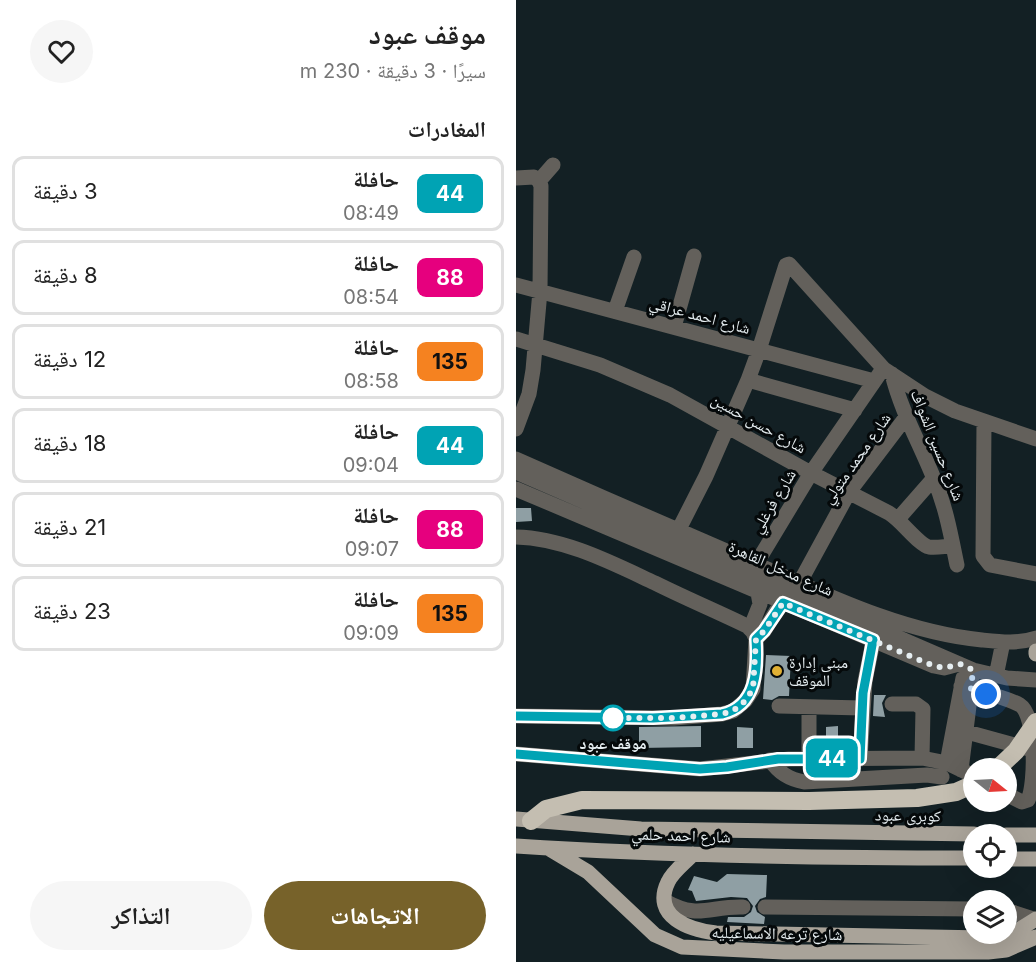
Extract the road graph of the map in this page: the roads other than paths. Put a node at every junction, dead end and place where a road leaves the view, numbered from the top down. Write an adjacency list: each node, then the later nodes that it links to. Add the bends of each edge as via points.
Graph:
1 (553, 165): 3 (street)
2 (516, 178): 3 (street, via 534,177)
3 (539, 181): 7 (street)
4 (694, 256): 9 (street)
5 (634, 257): 8 (street)
6 (516, 285): 7 (street, شارع احمد عراقي)
7 (540, 291): 8 (street, شارع احمد عراقي); 11 (street)
8 (615, 311): 9 (street, شارع احمد عراقي)
9 (674, 327): 12 (street, شارع احمد عراقي)
10 (516, 339): 11 (street, شارع حسن حسين)
11 (536, 345): 19 (street, شارع حسن حسين, via 600,365 670,395); 20 (street, via 531,387)
12 (759, 350): 13 (street, via 784,267 789,264); 14 (street); 15 (street, شارع احمد عراقي)
13 (888, 372): 15 (street, شارع فرغلي); 17 (street, شارع حسين الشواف); 18 (street, via 926,396)
14 (748, 380): 16 (street); 19 (street)
15 (874, 381): 16 (street, شارع فرغلي)
16 (855, 410): 24 (street, شارع فرغلي)
17 (906, 417): 25 (street, شارع حسين الشواف); 27 (street, شارع محمد متولي)
18 (984, 422): 21 (street); 35 (street, via 983,556 990,565)
19 (728, 426): 24 (street, شارع حسن حسين); 29 (street)
20 (516, 429)
21 (1036, 439)
22 (516, 459): 29 (street, شارع مدخل القاهرة)
23 (516, 472): 31 (street, شارع مدخل القاهرة)
24 (811, 472): 27 (street, شارع حسن حسين); 33 (street, شارع فرغلي)
25 (934, 478): 28 (street); 32 (street, شارع حسين الشواف)
26 (516, 489): 31 (street)
27 (849, 492): 28 (street, شارع حسن حسين); 36 (street, شارع محمد متولي)
28 (898, 519): 32 (street, شارع حسن حسين, via 929,547)
29 (678, 531): 33 (street, شارع مدخل القاهرة)
30 (516, 537): 38 (street, via 548,541 634,573)
31 (659, 543): 36 (street, شارع مدخل القاهرة); 37 (street)
32 (953, 546): 34 (street, شارع حسين الشواف)
33 (756, 564): 36 (street, شارع مدخل القاهرة)
34 (957, 565)
35 (1036, 574)
36 (790, 592): 37 (street); 38 (street, شارع محمد متولي, via 764,631); 39 (street, شارع مدخل القاهرة); 41 (street, شارع مدخل القاهرة, via 956,637)
37 (758, 593): 38 (street, via 760,604)
38 (753, 634): 50 (street, via 753,689 742,705 728,713 653,718)
39 (875, 634): 42 (street, شارع مدخل القاهرة); 49 (street)
40 (1036, 638): 41 (street, شارع مدخل القاهرة)
41 (1003, 642): 43 (street)
42 (966, 667): 43 (street, شارع مدخل القاهرة); 45 (street)
43 (996, 676): 44 (street, شارع مدخل القاهرة)
44 (1036, 680)
45 (966, 687): 52 (street); 53 (street, via 1023,707)
46 (892, 705): 56 (street, via 916,704 923,709)
47 (779, 706): 48 (street)
48 (809, 707): 49 (street); 55 (street)
49 (862, 708): 58 (street)
50 (516, 716)
51 (1036, 723): 57 (highway, bridge)
52 (960, 730): 53 (street); 60 (street)
53 (1035, 751): 62 (street, via 1030,798 1022,802)
54 (516, 754): 59 (street, via 691,769)
55 (809, 758): 58 (street); 59 (street)
56 (922, 758): 58 (street); 60 (street)
57 (1009, 758)
58 (860, 759)
59 (770, 760): 60 (street, via 788,777 804,782)
60 (956, 772)
61 (963, 788): 63 (highway, via 917,798 595,799 558,805)
62 (1017, 800)
63 (523, 820): 64 (main road, شارع احمد حلمي, via 641,829)
64 (841, 832): 65 (main road, كوبرى عبود)
65 (963, 834)
66 (1017, 835): 67 (main road)
67 (1036, 835)
68 (516, 846): 69 (main road, شارع احمد حلمي)
69 (548, 848): 70 (main road, شارع احمد حلمي); 80 (main road, شارع ترعه الاسماعيليه, via 588,872 655,935 682,947 784,952 988,952 1006,950)
70 (693, 854): 71 (main road, شارع احمد حلمي); 74 (main road, via 671,877)
71 (963, 858)
72 (1017, 859): 73 (main road)
73 (1036, 859)
74 (665, 901): 75 (street, via 696,913); 79 (main road, شارع ترعه الاسماعيليه, via 670,915 681,924 716,933 984,938 1012,934)
75 (743, 907)
76 (765, 907): 77 (street)
77 (963, 909)
78 (1017, 913): 79 (street)
79 (1036, 919)
80 (1036, 937)

